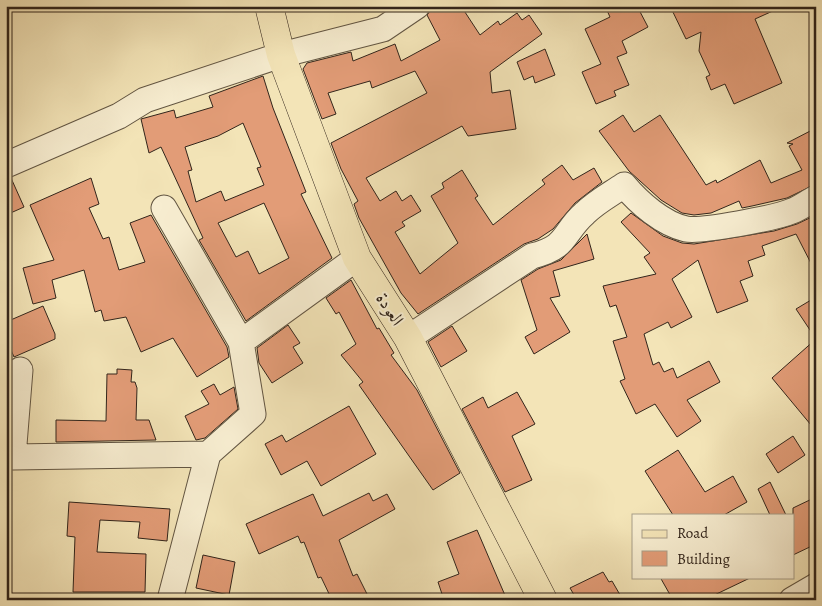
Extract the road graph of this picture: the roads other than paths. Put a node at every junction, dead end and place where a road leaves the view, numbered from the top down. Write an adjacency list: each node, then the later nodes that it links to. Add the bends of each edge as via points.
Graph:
1 (269, 6): 3 (main road, العودة)
2 (417, 6): 3 (street, via 383,29)
3 (281, 55): 4 (street, via 146,100 119,116); 7 (main road, العودة)
4 (6, 165)
5 (816, 198): 8 (street, via 792,211 748,222 688,230 650,210 624,185 584,213 567,237 550,252 532,256)
6 (164, 208): 9 (street)
7 (357, 258): 8 (main road, العودة); 9 (street)
8 (408, 338): 14 (main road, العودة)
9 (241, 342): 11 (street, via 253,414)
10 (20, 370): 11 (street, via 13,457)
11 (208, 454): 13 (street)
12 (816, 586): 15 (street)
13 (170, 600)
14 (543, 600)
15 (792, 600)

